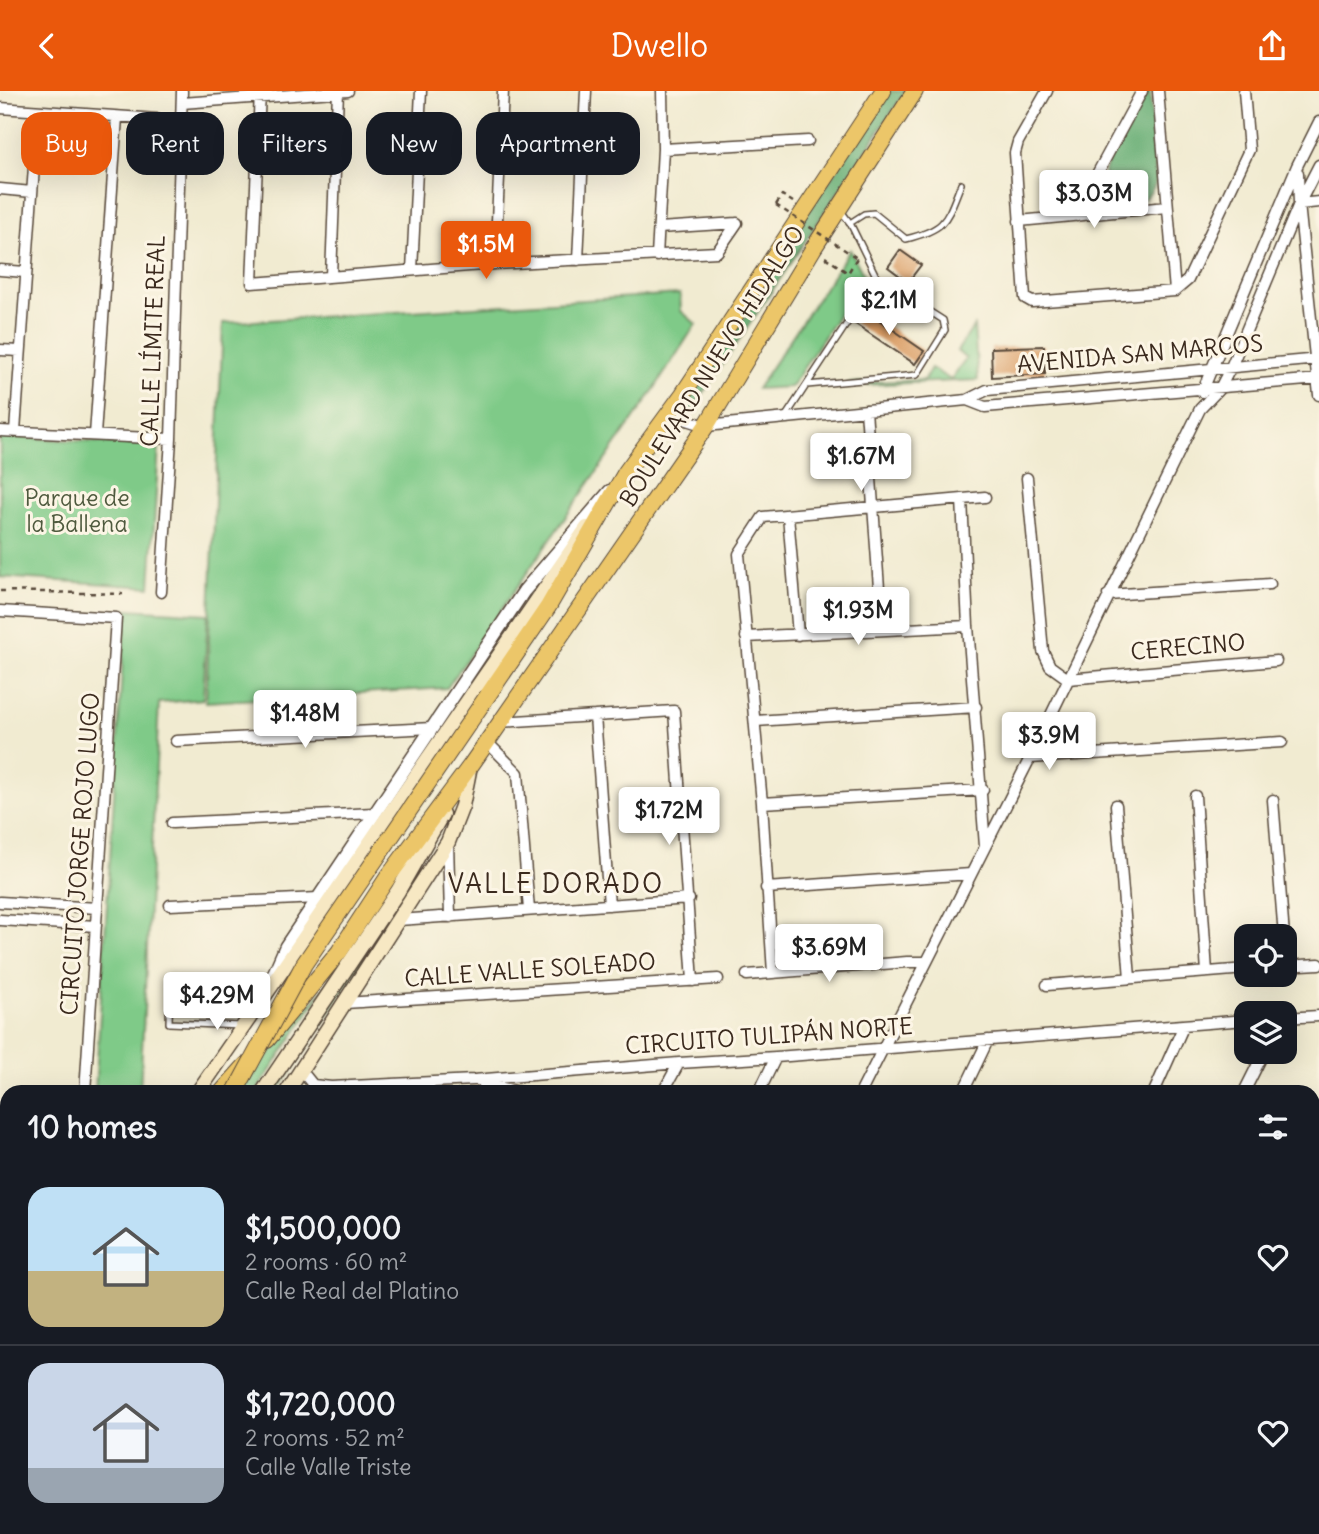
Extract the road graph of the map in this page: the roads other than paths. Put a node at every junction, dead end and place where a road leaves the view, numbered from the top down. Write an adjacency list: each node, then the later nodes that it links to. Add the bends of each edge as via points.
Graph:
1 (182, 91): 16 (street, CALLE LÍMITE REAL)
2 (338, 91): 3 (street); 14 (street); 45 (street)
3 (348, 91)
4 (421, 91): 43 (street)
5 (503, 91): 41 (street)
6 (586, 91): 40 (street)
7 (662, 91): 23 (street)
8 (883, 91): 15 (main road, BOULEVARD NUEVO HIDALGO)
9 (915, 91): 33 (main road, BOULEVARD NUEVO HIDALGO)
10 (1047, 91): 36 (street, via 1015,153)
11 (1142, 91): 26 (street)
12 (1158, 91): 32 (street)
13 (1244, 91): 49 (street, via 1249,150 1188,281)
14 (260, 95): 16 (street); 45 (street, via 252,283)
15 (874, 99): 59 (main road, BOULEVARD NUEVO HIDALGO)
16 (182, 103): 69 (street, CALLE LÍMITE REAL)
17 (0, 108): 18 (street)
18 (38, 111): 19 (street); 29 (street)
19 (117, 117): 20 (street); 68 (street)
20 (126, 117)
21 (1319, 122): 25 (street)
22 (808, 141): 23 (street)
23 (663, 149): 38 (street)
24 (1319, 165): 31 (street)
25 (1297, 166): 31 (street); 54 (street)
26 (1096, 176): 34 (street, via 1101,192); 35 (street)
27 (961, 184): 37 (lane, via 946,222 929,233 906,239 874,213)
28 (0, 189): 29 (street)
29 (32, 192): 44 (street)
30 (1319, 202): 31 (street)
31 (1298, 204): 48 (street); 53 (street)
32 (1167, 207): 34 (street); 49 (street)
33 (839, 208): 37 (lane); 65 (main road, BOULEVARD NUEVO HIDALGO)
34 (1126, 211): 35 (street)
35 (1077, 216): 36 (street)
36 (1019, 221): 49 (street, via 1028,301)
37 (850, 223): 46 (lane)
38 (659, 228): 39 (street); 39 (street, via 737,223 717,252)
39 (657, 256): 40 (street)
40 (578, 260): 41 (street)
41 (495, 264): 43 (street)
42 (0, 269): 44 (street)
43 (412, 270): 45 (street)
44 (25, 272): 51 (street)
45 (331, 276)
46 (877, 278): 56 (lane); 56 (lane, via 943,320 945,330 917,375)
47 (1319, 282): 48 (street)
48 (1306, 283): 52 (street)
49 (1175, 291)
50 (0, 350): 51 (street)
51 (20, 351): 67 (street)
52 (1318, 360): 53 (street, AVENIDA SAN MARCOS); 55 (street)
53 (1231, 367): 54 (street, AVENIDA SAN MARCOS); 57 (street)
54 (1211, 368): 58 (street); 61 (street, AVENIDA SAN MARCOS, via 987,390)
55 (1319, 379): 57 (street, AVENIDA SAN MARCOS); 60 (street)
56 (807, 385): 64 (lane)
57 (1220, 388): 58 (street, AVENIDA SAN MARCOS); 62 (street)
58 (1202, 389): 61 (street, AVENIDA SAN MARCOS, via 985,407); 62 (street)
59 (682, 394): 65 (street, via 687,420); 70 (main road, BOULEVARD NUEVO HIDALGO)
60 (1319, 394)
61 (967, 400): 63 (street, AVENIDA SAN MARCOS)
62 (1200, 409): 78 (street)
63 (866, 410): 64 (street, AVENIDA SAN MARCOS); 74 (street)
64 (784, 419): 65 (street, AVENIDA SAN MARCOS)
65 (706, 426): 89 (main road, BOULEVARD NUEVO HIDALGO)
66 (0, 431): 67 (street)
67 (15, 431): 68 (street)
68 (95, 435): 69 (street)
69 (171, 439): 77 (street, CALLE LÍMITE REAL)
70 (626, 472): 90 (street, BOULEVARD NUEVO HIDALGO, via 524,590); 132 (main road, BOULEVARD NUEVO HIDALGO); 149 (main road, BOULEVARD NUEVO HIDALGO, bridge, via 548,607 304,964)
71 (1027, 478): 85 (street, via 1043,651 1050,666)
72 (985, 497): 73 (street)
73 (961, 499): 74 (street); 80 (street)
74 (873, 507): 75 (street); 81 (street)
75 (788, 515): 82 (street); 83 (street, via 763,517 739,554)
76 (1270, 584): 78 (street)
77 (161, 592)
78 (1108, 595): 85 (street)
79 (0, 611): 113 (street, CIRCUITO JORGE ROJO LUGO, via 116,618)
80 (968, 626): 81 (street); 86 (street)
81 (882, 629): 82 (street)
82 (798, 635): 83 (street)
83 (746, 637): 88 (street)
84 (1276, 661): 85 (street, CERECINO)
85 (1068, 679): 94 (street)
86 (976, 706): 88 (street); 96 (street)
87 (595, 716): 89 (street); 108 (street, via 674,711); 112 (street)
88 (755, 721): 99 (street)
89 (499, 722): 92 (main road, BOULEVARD NUEVO HIDALGO)
90 (432, 728): 91 (street); 101 (street, BOULEVARD NUEVO HIDALGO)
91 (176, 741)
92 (486, 741): 95 (main road, BOULEVARD NUEVO HIDALGO); 114 (street, via 518,773)
93 (1282, 742): 94 (street)
94 (1030, 758): 104 (street)
95 (471, 765): 103 (main road); 148 (main road, BOULEVARD NUEVO HIDALGO, via 323,974); 150 (main road, BOULEVARD NUEVO HIDALGO, via 398,891)
96 (983, 790): 99 (street); 104 (street)
97 (1195, 796): 125 (street)
98 (1273, 800): 119 (street)
99 (762, 803): 106 (street)
100 (1116, 805): 128 (street)
101 (374, 813): 102 (street); 107 (street, BOULEVARD NUEVO HIDALGO)
102 (172, 823)
103 (448, 842): 115 (street); 117 (main road)
104 (986, 847): 105 (street)
105 (971, 874): 106 (street); 121 (street)
106 (766, 888): 126 (street)
107 (318, 898): 111 (street); 132 (street, BOULEVARD NUEVO HIDALGO, via 286,946)
108 (689, 899): 112 (street); 130 (street)
109 (0, 902): 110 (street)
110 (21, 904): 113 (street); 118 (street)
111 (170, 905)
112 (609, 905): 114 (street)
113 (97, 908): 120 (street, CIRCUITO JORGE ROJO LUGO)
114 (529, 910): 115 (street)
115 (450, 917): 117 (street)
116 (0, 920): 118 (street)
117 (399, 920): 133 (main road)
118 (20, 921): 120 (street)
119 (1283, 924)
120 (96, 926): 146 (street, CIRCUITO JORGE ROJO LUGO)
121 (926, 962): 126 (street); 140 (street)
122 (1319, 964): 123 (street)
123 (1297, 965)
124 (1234, 970): 125 (street)
125 (1207, 972): 128 (street)
126 (773, 973): 127 (street)
127 (747, 975)
128 (1130, 978): 131 (street)
129 (718, 979): 130 (street, CALLE VALLE SOLEADO)
130 (693, 981): 133 (street, CALLE VALLE SOLEADO)
131 (1047, 985)
132 (265, 994): 138 (main road, BOULEVARD NUEVO HIDALGO); 138 (lane, via 170,989 169,1023)
133 (345, 1003): 144 (main road)
134 (1319, 1016): 135 (street)
135 (1297, 1017)
136 (1234, 1021): 137 (street, CIRCUITO TULIPÁN NORTE)
137 (1184, 1025): 139 (street, CIRCUITO TULIPÁN NORTE); 159 (street)
138 (242, 1026): 147 (main road, BOULEVARD NUEVO HIDALGO)
139 (988, 1040): 140 (street, CIRCUITO TULIPÁN NORTE); 158 (street)
140 (882, 1048): 141 (street, CIRCUITO TULIPÁN NORTE); 157 (street)
141 (776, 1057): 142 (street, CIRCUITO TULIPÁN NORTE); 156 (street)
142 (679, 1062): 145 (street, CIRCUITO TULIPÁN NORTE); 155 (street)
143 (1258, 1064): 160 (street)
144 (301, 1070): 151 (main road); 152 (street, CIRCUITO TULIPÁN NORTE)
145 (474, 1080): 153 (street, CIRCUITO TULIPÁN NORTE); 154 (street)
146 (85, 1085)
147 (203, 1085)
148 (228, 1085)
149 (239, 1085)
150 (268, 1085)
151 (291, 1085)
152 (309, 1085)
153 (420, 1085)
154 (493, 1085)
155 (667, 1085)
156 (762, 1085)
157 (864, 1085)
158 (966, 1085)
159 (1157, 1085)
160 (1248, 1085)

